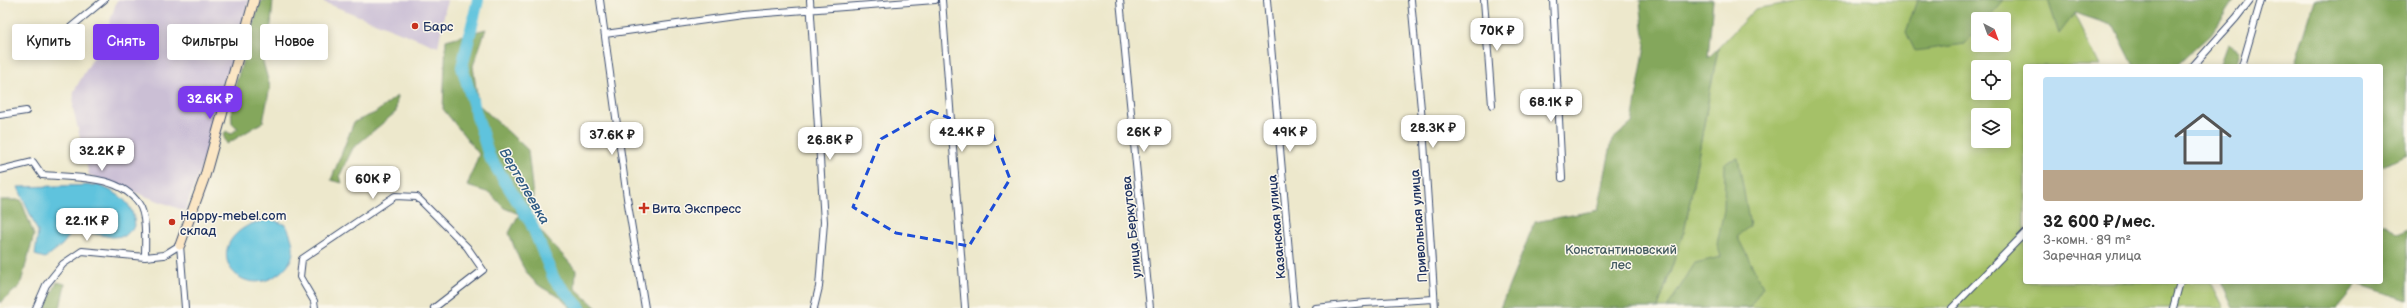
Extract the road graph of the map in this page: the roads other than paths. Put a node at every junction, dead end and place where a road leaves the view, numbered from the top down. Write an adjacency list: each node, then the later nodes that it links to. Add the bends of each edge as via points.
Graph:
1 (104, 0): 15 (street)
2 (254, 0): 25 (street, via 205,176)
3 (600, 0): 16 (street)
4 (810, 0): 14 (street)
5 (935, 0): 14 (street)
6 (942, 0): 36 (street)
7 (1120, 0): 37 (street, улица Беркутова)
8 (1267, 0): 38 (street, Казанская улица)
9 (1412, 0): 28 (street, Привольная улица)
10 (1484, 0): 19 (street)
11 (1552, 0): 23 (street)
12 (2250, 0): 17 (street)
13 (2262, 0): 18 (street)
14 (811, 11): 16 (street, via 742,15); 35 (street, via 824,222 819,287)
15 (75, 24)
16 (605, 34): 34 (street, via 626,198)
17 (2195, 64)
18 (2243, 64)
19 (1492, 105)
20 (26, 111): 21 (street)
21 (0, 115)
22 (0, 170): 26 (street, via 33,162 42,176 107,181 126,191 140,205 145,228)
23 (1562, 178)
24 (2023, 235): 41 (street)
25 (180, 245): 26 (street, via 164,255); 31 (street)
26 (145, 256): 30 (street, via 82,251 63,264 46,285)
27 (2179, 284): 42 (street)
28 (1434, 300): 29 (street); 40 (street, Привольная улица)
29 (1365, 305): 39 (street)
30 (36, 308)
31 (185, 308)
32 (315, 308): 33 (street, via 314,301 300,277 302,259 395,196 416,197 467,247 483,270)
33 (434, 308)
34 (645, 308)
35 (814, 308)
36 (965, 308)
37 (1150, 308)
38 (1294, 308)
39 (1315, 308)
40 (1435, 308)
41 (1952, 308)
42 (2173, 308)

